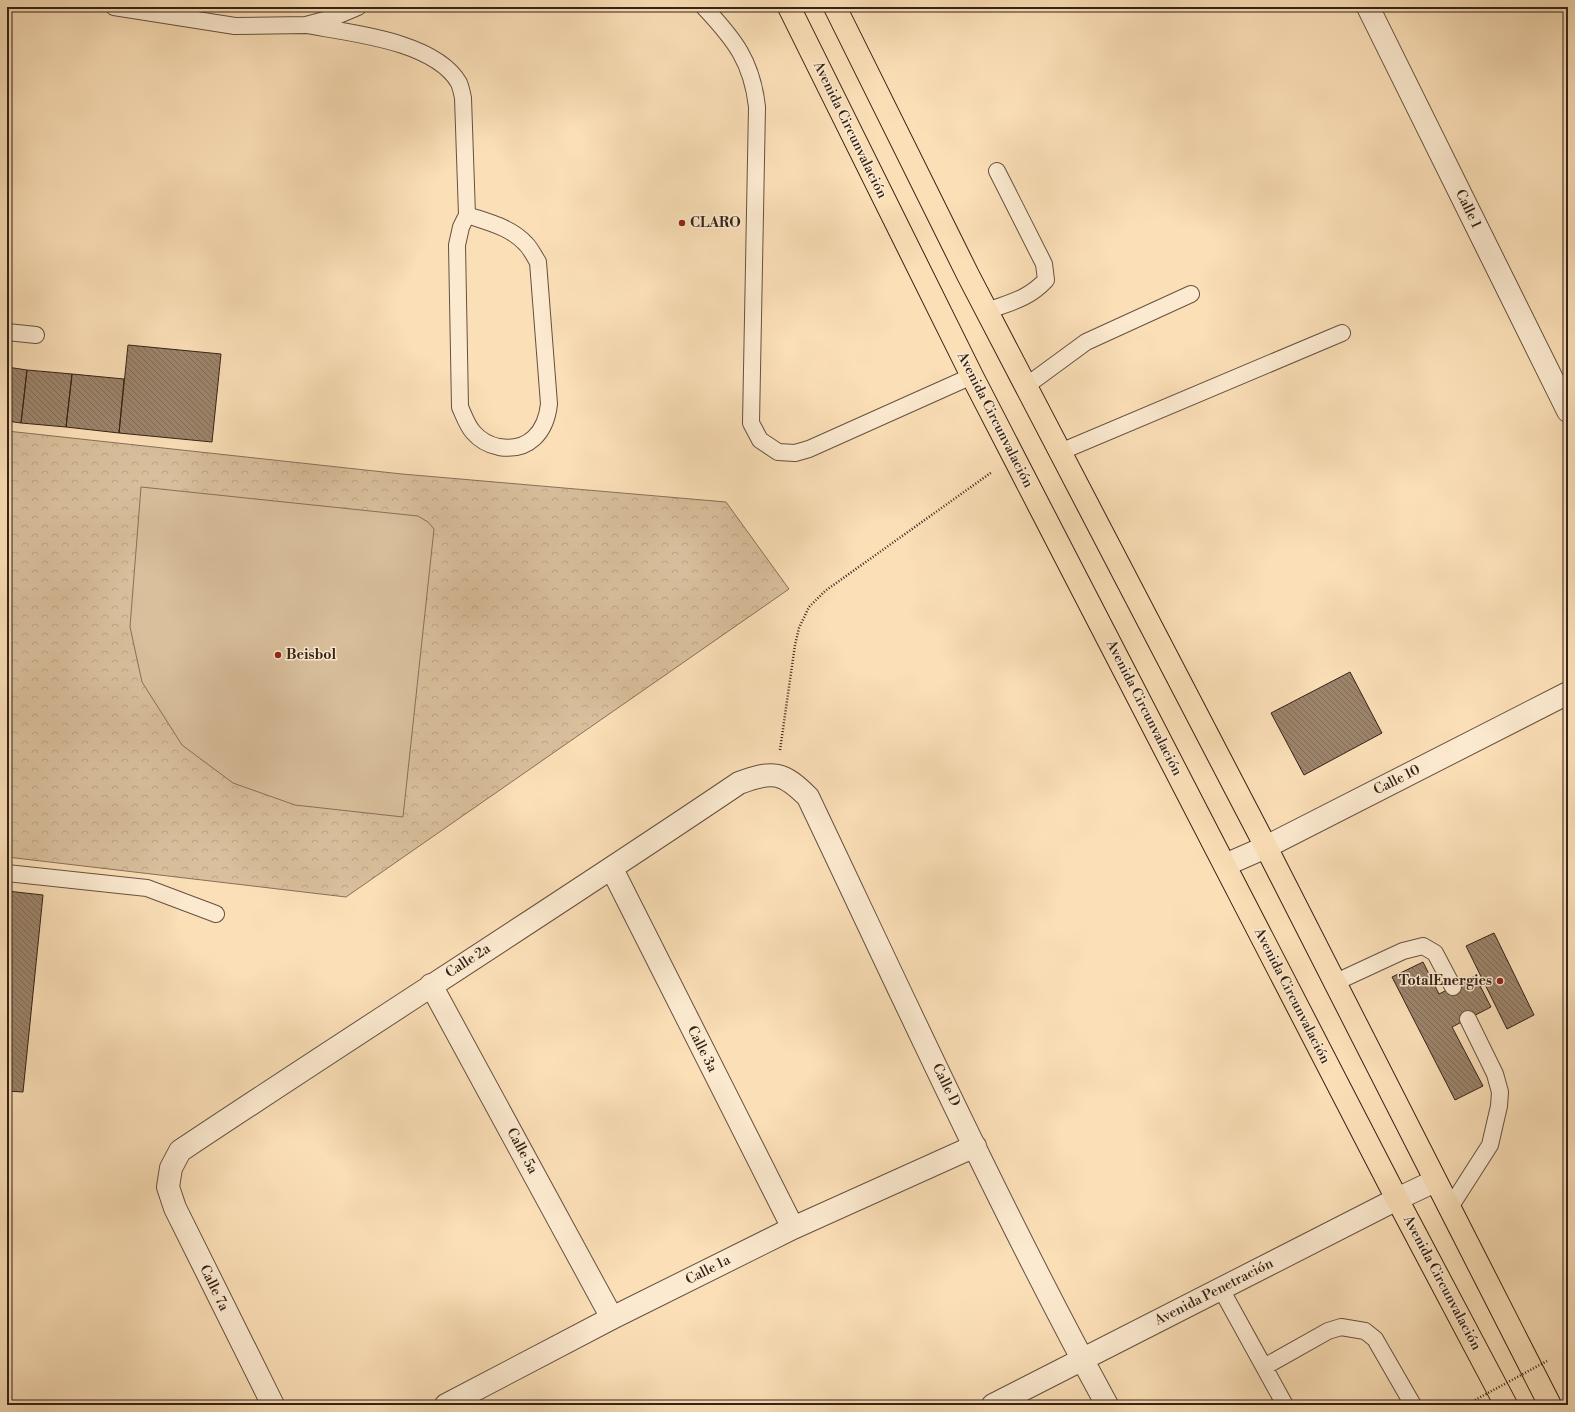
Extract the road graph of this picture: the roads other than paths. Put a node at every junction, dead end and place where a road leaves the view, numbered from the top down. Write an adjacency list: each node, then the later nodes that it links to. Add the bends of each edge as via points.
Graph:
1 (114, 7): 7 (lane, via 235,26)
2 (358, 7): 7 (lane)
3 (704, 7): 15 (lane, via 728,33 749,68 755,92 751,423 760,440 778,452 795,453 809,449)
4 (789, 7): 15 (main road, Avenida Circunvalación)
5 (835, 7): 11 (main road)
6 (1368, 7): 17 (street, Calle 1)
7 (306, 26): 9 (lane, via 409,47 434,59 450,72 459,84 463,98)
8 (997, 171): 11 (lane, via 1044,264 1046,280 1026,296)
9 (467, 215): 9 (lane, via 461,227 458,245 460,408 466,423 474,433 490,445 516,448 527,444 535,437 548,416 538,262 527,244 518,236)
10 (1191, 294): 16 (lane, via 1086,342)
11 (987, 311): 16 (main road)
12 (7, 332): 14 (lane)
13 (1342, 333): 18 (lane)
14 (36, 335)
15 (972, 376): 22 (main road, Avenida Circunvalación)
16 (1026, 386): 18 (main road)
17 (1568, 411)
18 (1060, 452): 21 (main road)
19 (1568, 693): 21 (street, Calle 10)
20 (777, 775): 23 (street, Calle 2a, via 758,776 739,783); 30 (street, Calle D, via 795,784 808,797)
21 (1266, 847): 22 (street, Calle 10); 26 (main road)
22 (1225, 865): 33 (main road, Avenida Circunvalación)
23 (612, 869): 27 (street, Calle 2a); 35 (street, Calle 3a)
24 (7, 873): 25 (lane, via 147,888)
25 (216, 914)
26 (1334, 983): 28 (lane, via 1403,951 1423,946 1435,953); 32 (main road)
27 (431, 985): 31 (street, Calle 2a, via 180,1151); 37 (street, Calle 5a)
28 (1452, 987)
29 (1468, 1019): 34 (lane, via 1495,1074 1500,1092 1499,1106 1490,1145)
30 (975, 1146): 35 (street, Calle 1a); 38 (street, Calle D)
31 (171, 1168): 40 (street, Calle 7a, via 168,1187 174,1208)
32 (1435, 1182): 33 (street, Avenida Penetración); 34 (main road)
33 (1397, 1199): 36 (street, Avenida Penetración); 46 (main road, Avenida Circunvalación)
34 (1449, 1209): 47 (main road)
35 (792, 1228): 37 (street, Calle 1a)
36 (1221, 1289): 38 (street, Avenida Penetración); 39 (lane)
37 (612, 1318): 41 (street, Calle 1a)
38 (1082, 1359): 42 (street, Avenida Penetración); 43 (street, Calle D)
39 (1264, 1367): 44 (lane); 45 (lane, via 1328,1331 1341,1327 1365,1331 1376,1339)
40 (272, 1405)
41 (446, 1405)
42 (992, 1405)
43 (1107, 1405)
44 (1285, 1405)
45 (1413, 1405)
46 (1506, 1405)
47 (1550, 1405)

